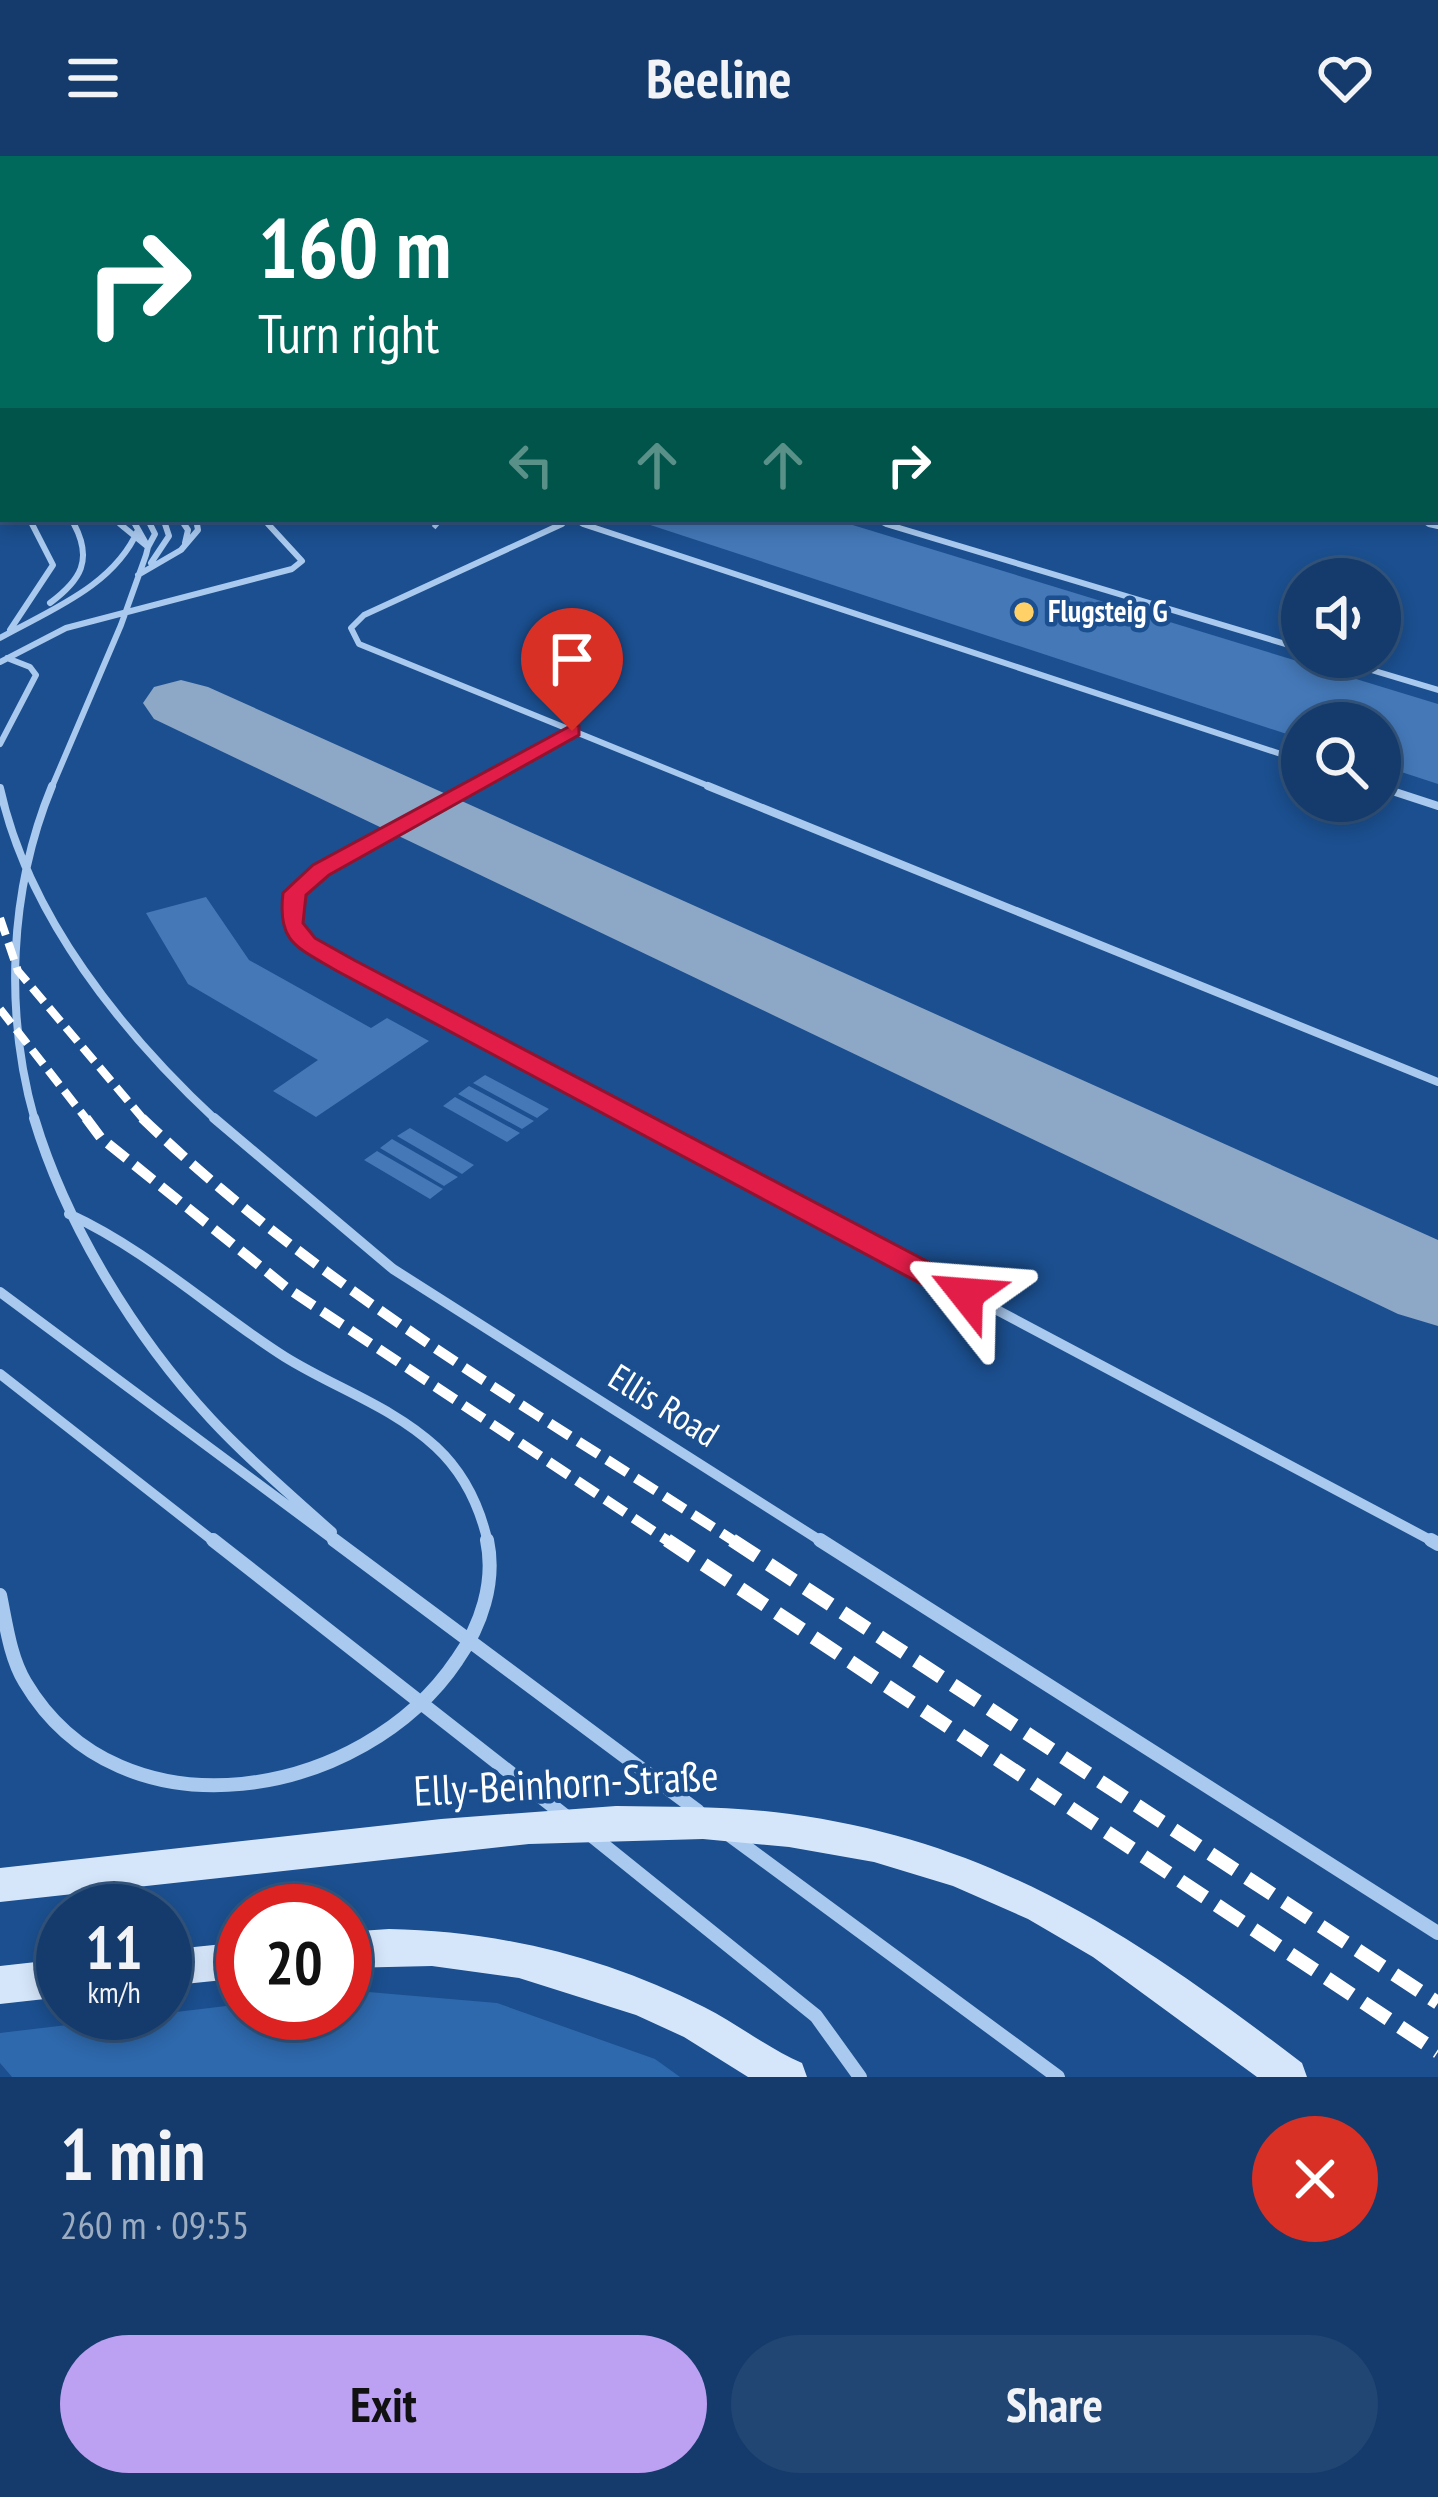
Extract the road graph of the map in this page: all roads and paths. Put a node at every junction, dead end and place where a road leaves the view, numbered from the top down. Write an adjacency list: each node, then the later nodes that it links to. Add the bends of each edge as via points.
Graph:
1 (32, 522): 20 (lane, via 53,565)
2 (72, 522): 20 (lane, via 88,553 81,574)
3 (119, 522): 16 (lane)
4 (135, 522): 20 (lane, via 135,543 115,567)
5 (136, 522): 16 (lane)
6 (151, 522): 16 (lane); 17 (lane)
7 (165, 522): 17 (lane)
8 (182, 522): 18 (lane, via 188,536)
9 (198, 522): 18 (lane, via 192,540)
10 (267, 522): 22 (lane, via 302,561 292,569 116,612)
11 (565, 522): 25 (lane, via 364,615 350,633 359,644)
12 (580, 522): 27 (lane)
13 (880, 522): 21 (lane)
14 (434, 524): 15 (path)
15 (441, 530)
16 (148, 547): 19 (lane)
17 (164, 549): 19 (lane)
18 (172, 555): 19 (lane)
19 (138, 575): 32 (lane, via 34,834 7,955 15,1070 28,1122)
20 (3, 636)
21 (1281, 643)
22 (3, 660): 26 (lane, via 36,675)
23 (1398, 678): 24 (lane)
24 (1438, 690)
25 (572, 731): 31 (lane); 35 (lane, via 321,870 295,893 291,923 307,943 346,965)
26 (0, 744)
27 (1281, 754)
28 (0, 788): 39 (lane, Ellis Road, via 22,859 108,1005 186,1093 344,1231)
29 (1401, 794): 30 (lane)
30 (1438, 806)
31 (1438, 1082)
32 (69, 1214): 36 (lane, via 196,1402); 37 (lane, via 164,1265 233,1321 410,1428 454,1465 473,1492 490,1556 490,1594 452,1672 415,1712 332,1764 238,1784 136,1775 92,1753 25,1682)
33 (0, 1292): 36 (lane)
34 (0, 1374): 45 (lane, via 743,1955 817,2016)
35 (1438, 1544)
36 (367, 1564): 43 (lane)
37 (0, 1595)
38 (0, 1885): 46 (street, Elly-Beinhorn-Straße, via 495,1829 743,1822 885,1850 1040,1906 1171,1987)
39 (1438, 1933)
40 (372, 1947): 44 (street, via 534,1962 681,2015)
41 (36, 1981): 42 (street)
42 (0, 1985)
43 (1053, 2073)
44 (788, 2077)
45 (860, 2077)
46 (1288, 2077)

